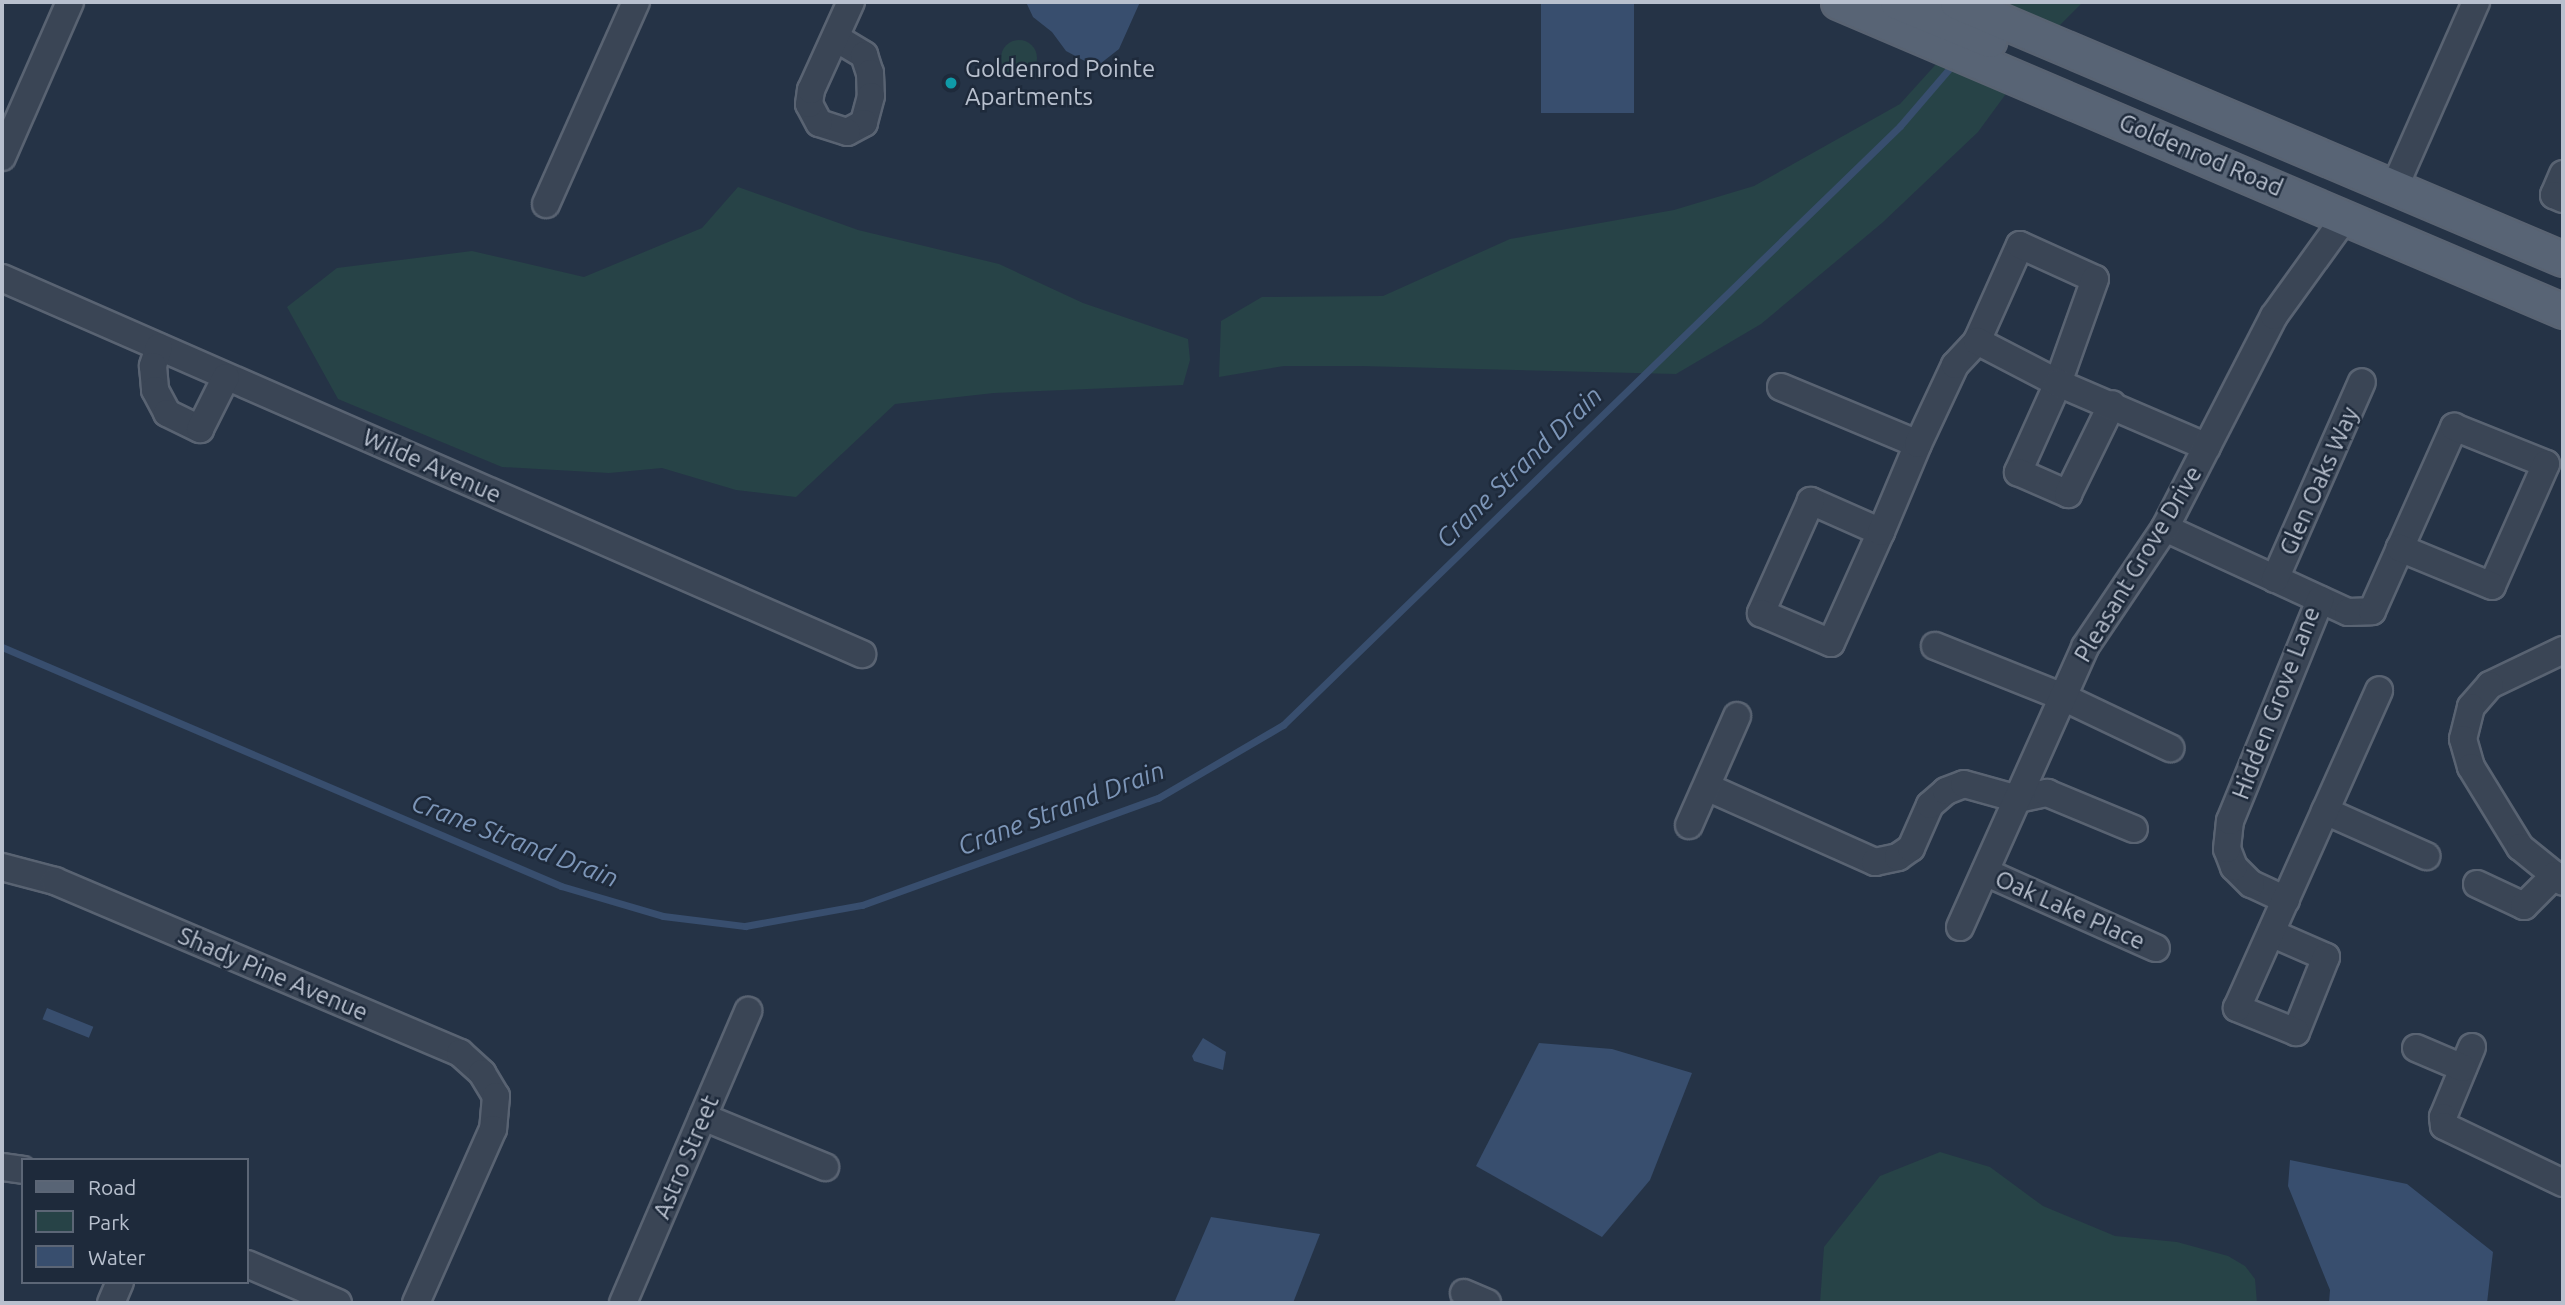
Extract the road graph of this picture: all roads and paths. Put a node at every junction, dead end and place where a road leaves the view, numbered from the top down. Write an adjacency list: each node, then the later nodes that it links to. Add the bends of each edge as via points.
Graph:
1 (70, 2): 10 (street)
2 (636, 2): 14 (street)
3 (851, 2): 8 (street)
4 (1838, 2): 7 (main road, Goldenrod Road)
5 (1957, 2): 9 (main road, Goldenrod Road)
6 (2476, 2): 12 (street)
7 (1904, 13): 9 (main road, Goldenrod Road)
8 (836, 38)
9 (2012, 50): 12 (main road, Goldenrod Road, via 2096,61); 15 (main road, Goldenrod Road)
10 (2, 157)
11 (2563, 174): 13 (street, via 2554,195)
12 (2394, 188): 16 (main road, Goldenrod Road)
13 (2563, 199)
14 (546, 204)
15 (2346, 216): 18 (main road, via 2379,207 2550,279); 19 (main road, Goldenrod Road); 28 (street, Pleasant Grove Drive, via 2274,316)
16 (2563, 259)
17 (2, 278): 21 (street, Wilde Avenue)
18 (2563, 279)
19 (2563, 311)
20 (1977, 341): 24 (street); 24 (street, via 2020,245 2095,279); 27 (street, via 1955,366)
21 (159, 347): 22 (street, Wilde Avenue); 22 (street, via 153,366 155,390 167,414 200,429)
22 (226, 377): 36 (street, Wilde Avenue)
23 (2362, 382): 32 (street, Glen Oaks Way)
24 (2058, 383): 26 (street); 26 (street, via 2018,472 2068,494)
25 (1781, 387): 27 (street)
26 (2112, 404): 28 (street)
27 (1918, 444): 30 (street)
28 (2207, 447): 29 (street, Pleasant Grove Drive)
29 (2165, 528): 32 (street, Hidden Grove Lane); 38 (street, Pleasant Grove Drive, via 2085,647)
30 (1881, 532): 30 (street, via 1830,643 1761,613 1811,501)
31 (2400, 548): 31 (street, via 2454,427 2546,464 2492,586); 33 (street, via 2372,611 2348,612)
32 (2275, 579): 33 (street, Hidden Grove Lane)
33 (2320, 600): 51 (street, Hidden Grove Lane, via 2230,821 2228,840 2234,867 2251,884)
34 (1935, 646): 38 (street)
35 (2563, 650): 49 (street, via 2490,685 2466,719 2463,739 2471,767 2520,847)
36 (862, 654)
37 (2379, 690): 43 (street)
38 (2063, 697): 40 (street); 42 (street, Pleasant Grove Drive)
39 (1737, 716): 41 (street)
40 (2170, 748)
41 (1709, 788): 42 (street, via 1874,862 1898,857 1911,848 1930,805 1945,791 1964,784 1981,785); 44 (street)
42 (2018, 799): 45 (street, via 2047,793); 48 (street, Pleasant Grove Drive)
43 (2325, 811): 46 (street); 51 (street)
44 (1689, 825)
45 (2134, 829)
46 (2426, 856)
47 (2, 867): 66 (street, Shady Pine Avenue, via 55,881 460,1054 482,1073 496,1096 493,1129)
48 (1985, 872): 52 (street, Pleasant Grove Drive); 54 (street, Oak Lake Place)
49 (2559, 879): 50 (street, via 2524,906)
50 (2477, 884)
51 (2286, 900): 53 (street)
52 (1960, 927)
53 (2271, 933)
54 (2156, 948)
55 (748, 1012): 57 (street, Astro Street)
56 (2416, 1048): 61 (street, via 2467,1058 2443,1118 2444,1126)
57 (703, 1117): 59 (street); 67 (street, Astro Street)
58 (2, 1167): 60 (street)
59 (825, 1167)
60 (21, 1170)
61 (2563, 1183)
62 (248, 1264): 65 (street)
63 (119, 1284): 64 (street)
64 (111, 1303)
65 (338, 1303)
66 (416, 1303)
67 (623, 1303)

